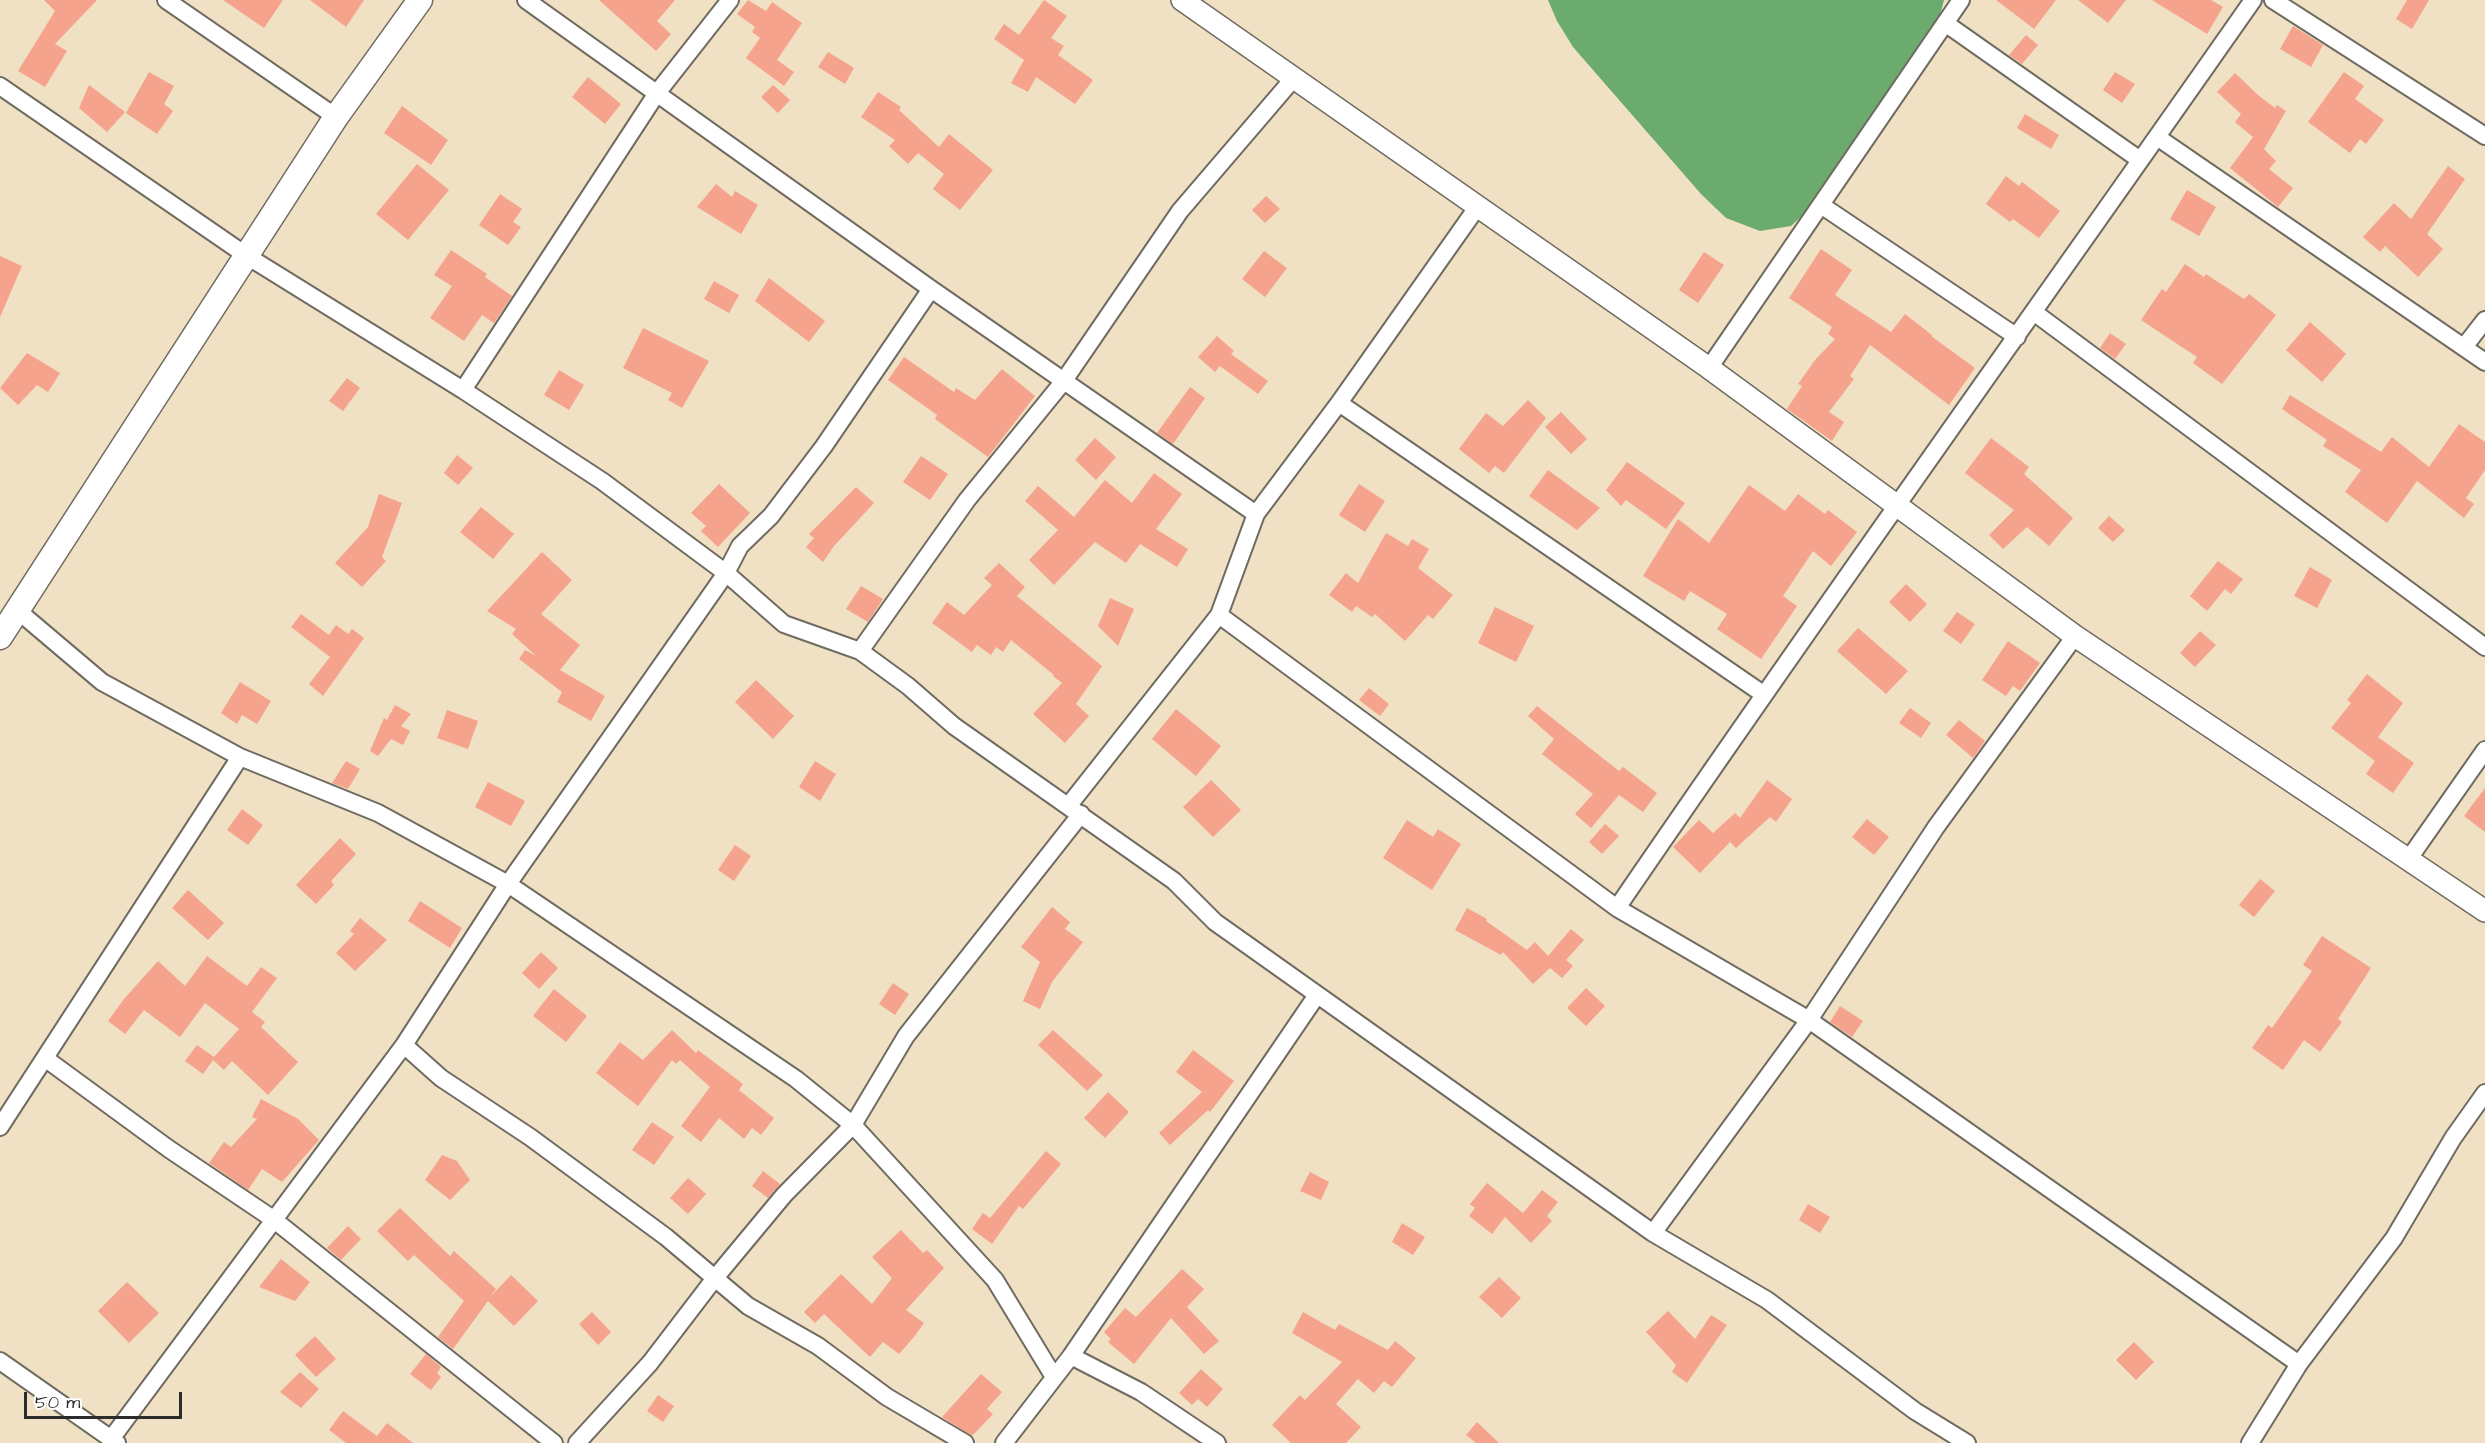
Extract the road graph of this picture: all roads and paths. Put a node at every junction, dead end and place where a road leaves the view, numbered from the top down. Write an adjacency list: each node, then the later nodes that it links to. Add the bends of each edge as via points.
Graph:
1 (166, 0): 13 (street)
2 (420, 0): 13 (main road)
3 (526, 0): 12 (street)
4 (730, 0): 12 (street)
5 (1182, 0): 10 (street)
6 (1961, 0): 9 (street)
7 (2253, 0): 15 (street)
8 (2273, 0): 14 (street)
9 (1945, 23): 16 (street); 17 (street)
10 (1293, 79): 18 (street); 27 (street, via 1180,211)
11 (0, 87): 19 (street)
12 (657, 93): 20 (street); 28 (street)
13 (336, 117): 19 (main road)
14 (2485, 136)
15 (2157, 137): 16 (street); 24 (street)
16 (2140, 160): 21 (street)
17 (1821, 205): 23 (street); 26 (street)
18 (1478, 206): 26 (street); 29 (street)
19 (247, 256): 28 (street); 33 (main road)
20 (930, 289): 27 (street); 32 (street, via 824,446 771,516 740,546)
21 (2035, 313): 23 (street); 37 (street)
22 (2485, 320): 24 (street)
23 (2017, 337): 30 (street)
24 (2464, 347): 25 (street)
25 (2485, 362)
26 (1709, 368): 30 (street)
27 (1063, 382): 31 (street); 38 (street, via 967,500)
28 (463, 390): 32 (street, via 602,482)
29 (1339, 403): 31 (street); 39 (street)
30 (1896, 506): 35 (street); 39 (street)
31 (1256, 514): 34 (street)
32 (726, 573): 38 (street, via 784,624); 44 (street)
33 (17, 610): 36 (main road); 41 (street, via 102,682)
34 (1219, 615): 42 (street); 45 (street)
35 (2075, 636): 43 (street); 48 (street, via 1936,827)
36 (0, 637)
37 (2485, 647)
38 (860, 651): 42 (street, via 954,726)
39 (1762, 694): 45 (street)
40 (2485, 750): 43 (street)
41 (240, 757): 44 (street, via 378,813); 50 (street)
42 (1075, 809): 47 (street, via 1174,881 1215,922); 52 (street, via 906,1036)
43 (2408, 860): 46 (street)
44 (508, 884): 49 (street); 52 (street, via 796,1079)
45 (1617, 908): 48 (street)
46 (2485, 911)
47 (1317, 995): 55 (street); 57 (street)
48 (1809, 1020): 55 (street); 59 (street)
49 (404, 1045): 54 (street); 56 (street, via 441,1078 531,1137)
50 (46, 1059): 53 (street); 54 (street)
51 (2485, 1092): 59 (street, via 2394,1238)
52 (853, 1125): 56 (street, via 783,1195); 60 (street, via 994,1280)
53 (0, 1127)
54 (273, 1219): 61 (street); 62 (street)
55 (1653, 1233): 67 (street, via 1767,1300 1915,1411)
56 (715, 1278): 63 (street, via 650,1363); 64 (street, via 748,1306 818,1346 887,1397)
57 (1071, 1356): 60 (street); 66 (street, via 1142,1392)
58 (0, 1361): 61 (street)
59 (2299, 1364): 68 (street)
60 (1054, 1377): 65 (street)
61 (114, 1441)
62 (554, 1443)
63 (577, 1443)
64 (965, 1443)
65 (1004, 1443)
66 (1217, 1443)
67 (1967, 1443)
68 (2250, 1443)

